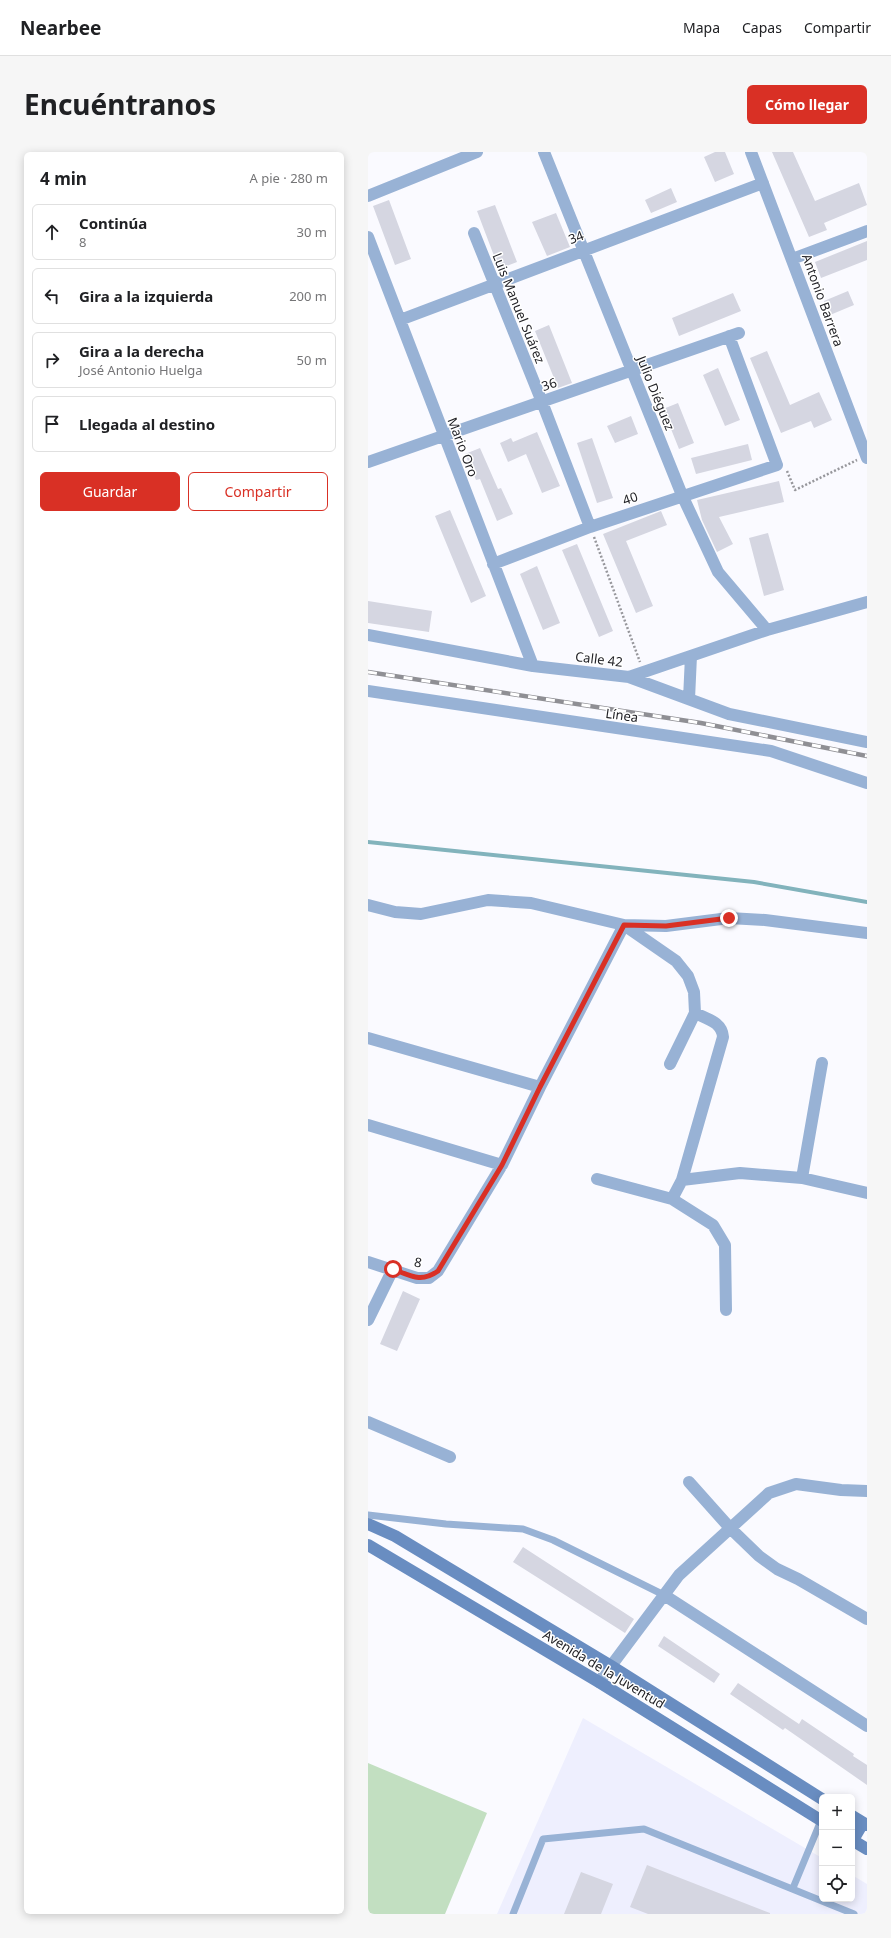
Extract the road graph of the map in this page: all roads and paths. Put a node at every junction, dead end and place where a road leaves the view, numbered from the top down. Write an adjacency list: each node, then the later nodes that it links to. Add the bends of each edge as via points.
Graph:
1 (476, 152): 5 (street)
2 (544, 152): 9 (street, Julio Diéguez)
3 (751, 152): 4 (street, Antonio Barrera)
4 (763, 183): 9 (street, 34); 10 (street, Antonio Barrera)
5 (368, 196)
6 (867, 231): 10 (street)
7 (474, 233): 11 (street, Luis Manuel Suárez)
8 (368, 237): 12 (street, Mario Oro)
9 (584, 249): 11 (street, 34); 13 (street, Julio Diéguez)
10 (792, 259): 16 (street, Antonio Barrera)
11 (494, 284): 12 (street, 34); 14 (street, Luis Manuel Suárez)
12 (400, 320): 15 (street, Mario Oro)
13 (632, 370): 14 (street, 36); 19 (street, 36, via 734,334); 20 (street, Julio Diéguez)
14 (542, 402): 15 (street, 36); 21 (street, Luis Manuel Suárez)
15 (444, 436): 18 (street, 36); 22 (street, Mario Oro)
16 (864, 440): 17 (street, Antonio Barrera)
17 (867, 457): 19 (path, via 795,490 786,467)
18 (368, 462)
19 (778, 465): 20 (street, 40)
20 (682, 496): 21 (street, 40); 24 (street, Julio Diéguez, via 718,572)
21 (590, 527): 22 (street, 40); 28 (path)
22 (494, 564): 27 (street, Mario Oro)
23 (867, 602): 24 (street, Calle 42)
24 (767, 630): 26 (street, Calle 42)
25 (368, 635): 27 (street, Calle 42)
26 (691, 656): 28 (street, Calle 42); 31 (street)
27 (533, 666): 29 (street, Calle 42)
28 (644, 672): 29 (street, Calle 42)
29 (629, 677): 31 (street)
30 (368, 691): 33 (street, Línea, via 771,751)
31 (689, 699): 32 (street, via 729,714)
32 (867, 742)
33 (867, 783)
34 (368, 905): 35 (street, via 395,912 421,914 488,900 531,903)
35 (624, 925): 36 (street, via 666,926 729,918); 37 (street, via 676,961 688,976 694,992); 41 (street)
36 (867, 933)
37 (695, 1013): 40 (street); 46 (street, via 719,1025 723,1031 723,1038)
38 (368, 1038): 41 (street)
39 (822, 1063): 45 (street)
40 (670, 1064)
41 (540, 1087): 43 (street)
42 (368, 1126): 43 (street)
43 (502, 1165): 50 (street, 8, via 438,1271 429,1278 417,1278)
44 (597, 1178): 48 (street)
45 (802, 1178): 46 (street, via 740,1173); 47 (street)
46 (682, 1180): 48 (street)
47 (867, 1193)
48 (672, 1199): 51 (street, via 713,1225 725,1245)
49 (368, 1262): 50 (street, 8)
50 (393, 1269): 52 (street)
51 (726, 1310)
52 (368, 1320)
53 (368, 1422): 54 (street)
54 (450, 1457)
55 (689, 1482): 59 (street)
56 (867, 1491): 59 (street, via 796,1484 769,1493)
57 (368, 1515): 61 (lane, via 522,1529 552,1540)
58 (368, 1524): 63 (main road, Avenida de la Juventud, via 395,1536)
59 (730, 1528): 61 (street, via 679,1575); 62 (street, via 759,1556 777,1569)
60 (368, 1545): 64 (main road, Avenida de la Juventud)
61 (664, 1595): 63 (street); 65 (street)
62 (867, 1619)
63 (611, 1666): 64 (street); 66 (main road, Avenida de la Juventud)
64 (599, 1682): 67 (main road, Avenida de la Juventud)
65 (867, 1726)
66 (819, 1797)
67 (819, 1817)
68 (855, 1818): 69 (main road)
69 (865, 1824): 71 (main road)
70 (819, 1826): 74 (lane)
71 (855, 1836)
72 (855, 1842): 73 (main road)
73 (867, 1849)
74 (793, 1888): 75 (lane, via 644,1829 543,1839); 76 (lane)
75 (512, 1914)
76 (854, 1914)

